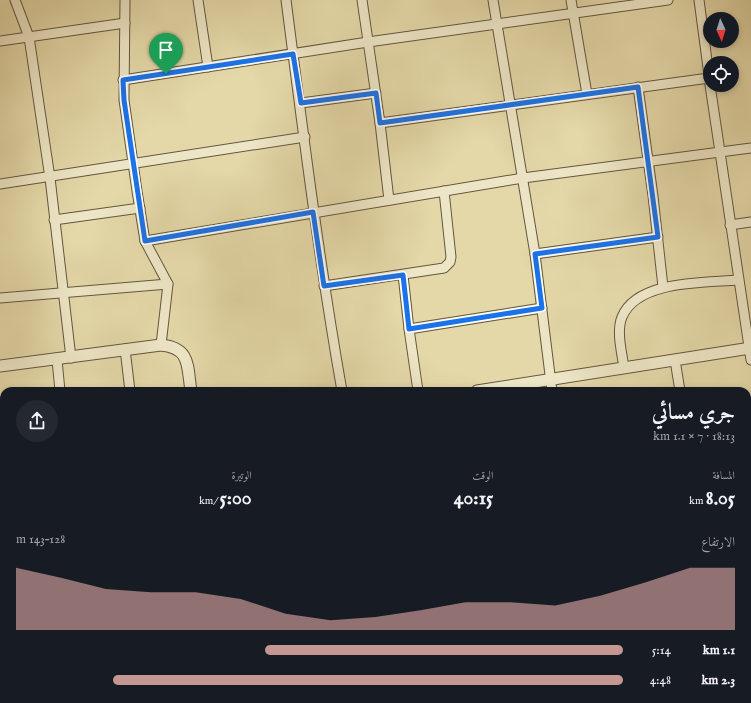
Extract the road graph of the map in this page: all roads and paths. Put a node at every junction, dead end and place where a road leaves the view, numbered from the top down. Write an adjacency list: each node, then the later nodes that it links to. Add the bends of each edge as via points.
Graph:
1 (15, 0): 13 (street)
2 (125, 0): 11 (street)
3 (198, 0): 18 (street)
4 (286, 0): 16 (street)
5 (362, 0): 15 (street)
6 (493, 0): 12 (street)
7 (571, 0): 10 (street)
8 (668, 0): 10 (street)
9 (699, 0): 17 (street)
10 (573, 14): 12 (street); 24 (street)
11 (124, 23): 13 (street); 19 (street)
12 (497, 25): 15 (street); 26 (street)
13 (29, 37): 14 (street); 33 (street)
14 (0, 41)
15 (368, 42): 16 (street); 23 (street)
16 (293, 54): 18 (street); 25 (street)
17 (707, 56)
18 (208, 67): 19 (street)
19 (123, 80): 32 (street)
20 (703, 82): 21 (street)
21 (638, 87): 24 (street); 31 (street)
22 (711, 92): 30 (street)
23 (376, 93): 25 (street); 27 (street)
24 (587, 94): 26 (street)
25 (301, 103): 28 (street)
26 (510, 105): 27 (street); 34 (street)
27 (380, 123): 37 (street)
28 (305, 137): 32 (street); 39 (street)
29 (751, 148): 30 (street)
30 (719, 151): 31 (street); 42 (street)
31 (648, 161): 34 (street); 43 (street)
32 (133, 163): 33 (street); 38 (street)
33 (50, 178): 35 (street); 40 (street)
34 (523, 178): 36 (street); 45 (street)
35 (0, 184)
36 (444, 191): 37 (street); 46 (street, via 450,262 444,268)
37 (389, 200): 39 (street)
38 (140, 208): 40 (street); 44 (street)
39 (313, 212): 44 (street); 49 (street)
40 (54, 220): 51 (street)
41 (751, 222): 42 (street)
42 (730, 225): 47 (street)
43 (658, 237): 45 (street); 50 (street)
44 (145, 241): 48 (street)
45 (535, 254): 54 (street)
46 (403, 275): 49 (street); 55 (street)
47 (738, 280): 50 (street); 53 (street)
48 (168, 284): 51 (street); 56 (street)
49 (324, 286): 69 (street)
50 (663, 287): 64 (street, via 640,296 629,304 621,318 620,336)
51 (62, 294): 52 (street); 59 (street)
52 (0, 298)
53 (747, 303): 57 (street)
54 (542, 308): 55 (street); 65 (street)
55 (409, 329): 70 (street)
56 (160, 345): 58 (street); 68 (street, via 174,346 180,350 184,357)
57 (750, 348): 61 (street); 62 (street)
58 (125, 350): 59 (street); 67 (street)
59 (71, 358): 60 (street)
60 (57, 360): 63 (street); 66 (street)
61 (675, 360): 64 (street); 72 (street)
62 (751, 360)
63 (0, 366)
64 (624, 368): 65 (street)
65 (551, 386): 71 (street)
66 (60, 387)
67 (130, 387)
68 (190, 387)
69 (341, 387)
70 (417, 387)
71 (536, 387)
72 (679, 387)

